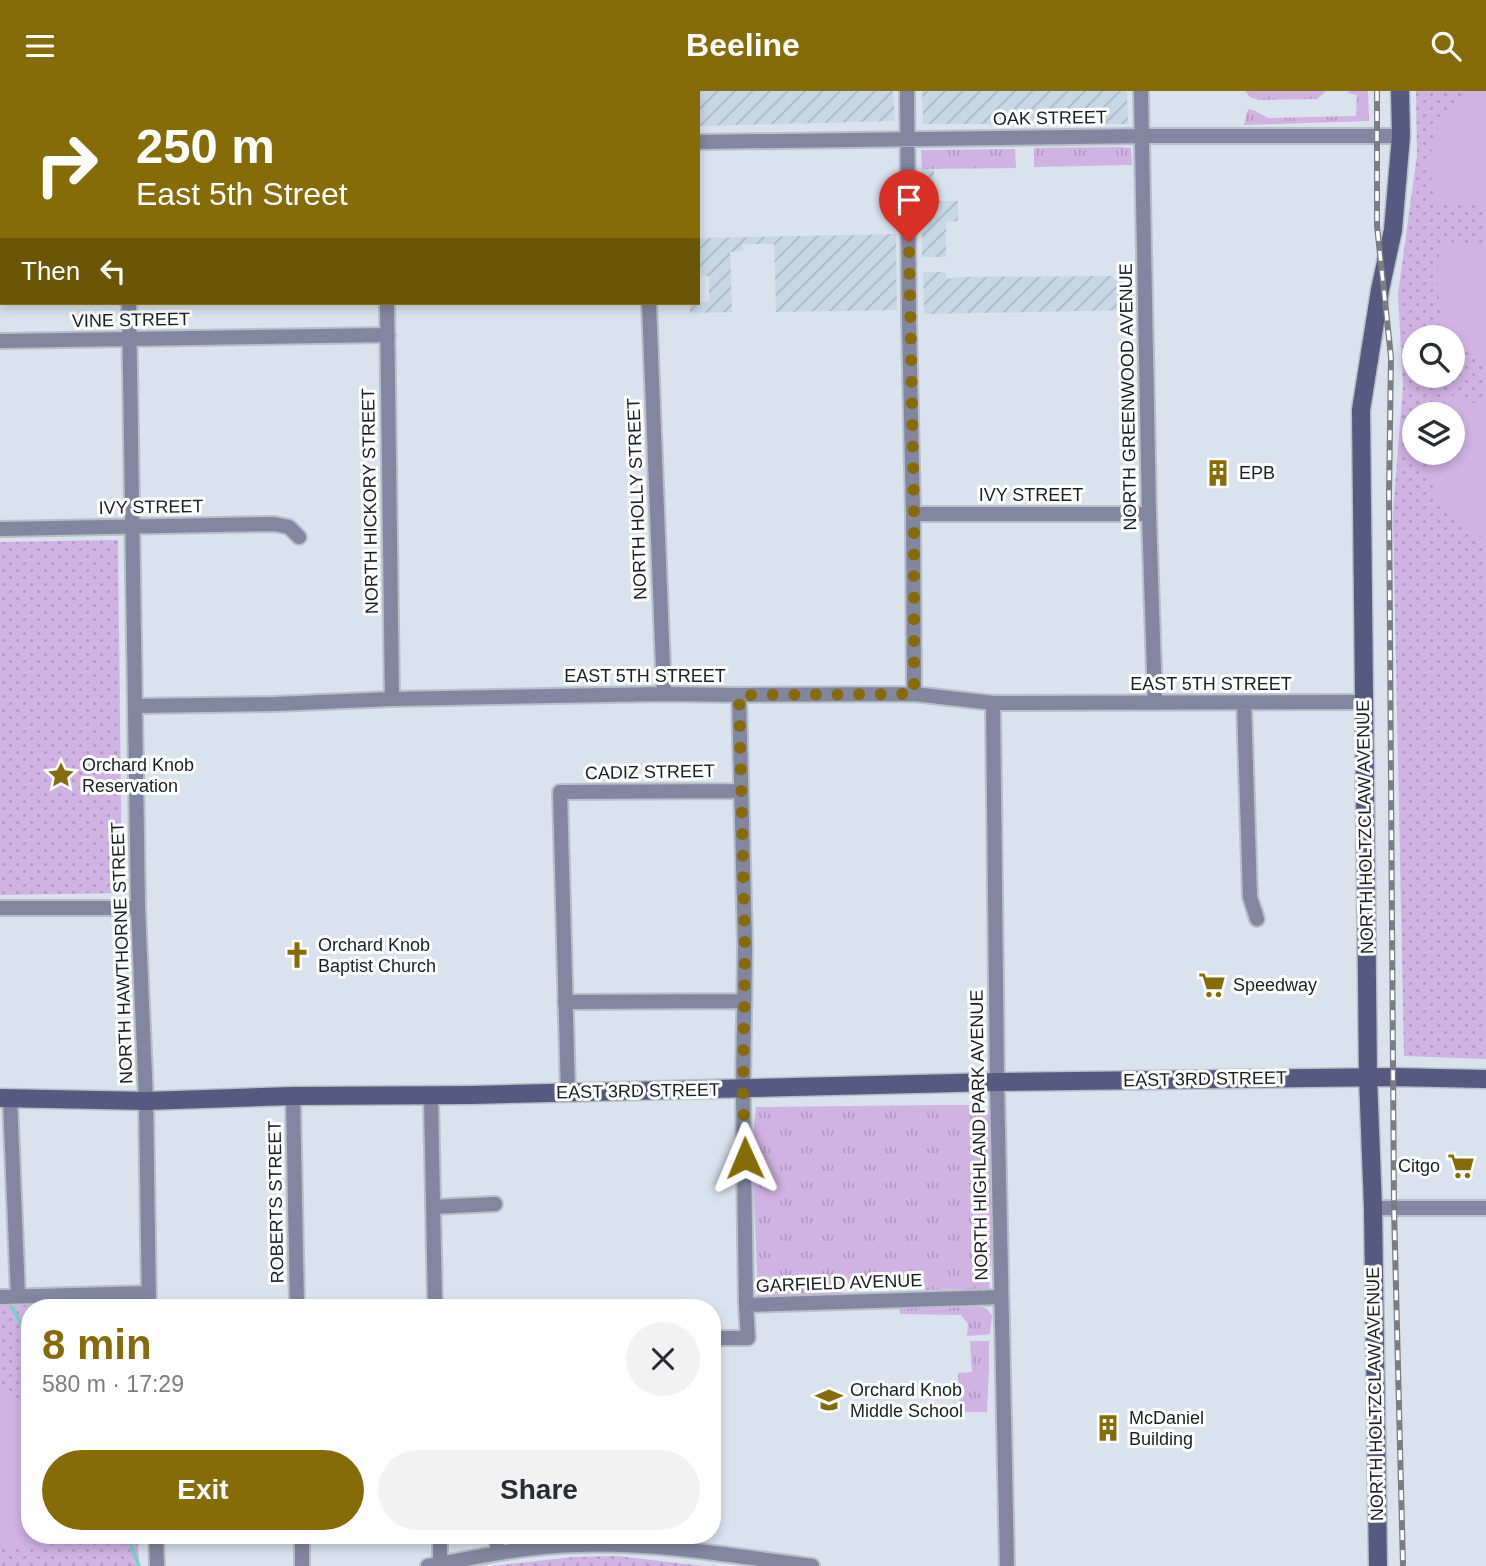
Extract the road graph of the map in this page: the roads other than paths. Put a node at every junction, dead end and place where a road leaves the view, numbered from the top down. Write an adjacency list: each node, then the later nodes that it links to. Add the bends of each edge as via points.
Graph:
1 (907, 91): 6 (street)
2 (1141, 91): 4 (street, NORTH GREENWOOD AVENUE)
3 (1401, 91): 5 (main road, NORTH HOLTZCLAW AVENUE)
4 (1142, 136): 5 (street, OAK STREET); 6 (street, OAK STREET); 14 (street, NORTH GREENWOOD AVENUE)
5 (1401, 136): 23 (main road, NORTH HOLTZCLAW AVENUE, via 1393,230 1361,410)
6 (908, 139): 7 (street, OAK STREET); 15 (street)
7 (700, 142)
8 (128, 305): 12 (street, NORTH HAWTHORNE STREET)
9 (387, 305): 11 (street, NORTH HICKORY STREET)
10 (649, 305): 19 (street, NORTH HOLLY STREET)
11 (387, 335): 12 (street, VINE STREET); 22 (street, NORTH HICKORY STREET)
12 (129, 340): 13 (street, VINE STREET); 16 (street, NORTH HAWTHORNE STREET)
13 (0, 341)
14 (1149, 514): 15 (street, IVY STREET); 25 (street, NORTH GREENWOOD AVENUE)
15 (914, 515): 20 (street)
16 (132, 526): 17 (street, IVY STREET); 18 (street, IVY STREET, via 274,524 289,527); 27 (street, NORTH HAWTHORNE STREET)
17 (0, 529)
18 (299, 537)
19 (664, 694): 21 (street, EAST 5TH STREET); 22 (street, EAST 5TH STREET)
20 (914, 694): 21 (street, EAST 5TH STREET); 24 (street, EAST 5TH STREET)
21 (739, 695): 28 (street)
22 (392, 699): 27 (street, EAST 5TH STREET)
23 (1364, 702): 26 (street, EAST 5TH STREET); 34 (main road, NORTH HOLTZCLAW AVENUE)
24 (993, 703): 25 (street, EAST 5TH STREET); 36 (street, NORTH HIGHLAND PARK AVENUE)
25 (1155, 703): 26 (street, EAST 5TH STREET)
26 (1244, 703): 31 (street, via 1250,897)
27 (135, 706): 30 (street, NORTH HAWTHORNE STREET)
28 (740, 791): 32 (street); 33 (street, CADIZ STREET, via 561,792)
29 (0, 908): 30 (street)
30 (138, 908): 42 (street, NORTH HAWTHORNE STREET)
31 (1257, 919)
32 (744, 1001): 33 (street); 37 (street)
33 (565, 1002): 38 (street)
34 (1368, 1077): 35 (main road, EAST 3RD STREET); 36 (main road, EAST 3RD STREET); 45 (main road, NORTH HOLTZCLAW AVENUE)
35 (1486, 1079)
36 (997, 1082): 37 (main road, EAST 3RD STREET); 49 (street, NORTH HIGHLAND PARK AVENUE)
37 (743, 1089): 38 (main road, EAST 3RD STREET); 54 (street)
38 (568, 1093): 40 (main road, EAST 3RD STREET)
39 (293, 1096): 40 (main road, EAST 3RD STREET); 42 (main road, EAST 3RD STREET); 52 (street, ROBERTS STREET)
40 (431, 1096): 44 (street)
41 (5, 1098): 42 (main road, EAST 3RD STREET); 47 (street)
42 (146, 1101): 51 (street, NORTH HAWTHORNE STREET)
43 (495, 1204): 44 (street)
44 (433, 1206): 53 (street)
45 (1373, 1208): 46 (street); 68 (main road, NORTH HOLTZCLAW AVENUE)
46 (1486, 1208)
47 (18, 1296): 48 (street); 50 (street)
48 (0, 1297)
49 (1001, 1297): 54 (street, GARFIELD AVENUE); 67 (street, NORTH HIGHLAND PARK AVENUE)
50 (116, 1299)
51 (149, 1299)
52 (297, 1299)
53 (435, 1299)
54 (746, 1305): 55 (street, GARFIELD AVENUE, via 748,1338)
55 (721, 1338)
56 (156, 1544): 64 (street)
57 (302, 1544): 65 (street)
58 (438, 1544): 63 (street)
59 (497, 1544): 62 (street)
60 (586, 1544): 62 (street)
61 (644, 1544): 66 (street)
62 (497, 1553): 63 (street)
63 (434, 1565)
64 (157, 1566)
65 (302, 1566)
66 (812, 1566)
67 (1007, 1566)
68 (1378, 1566)

